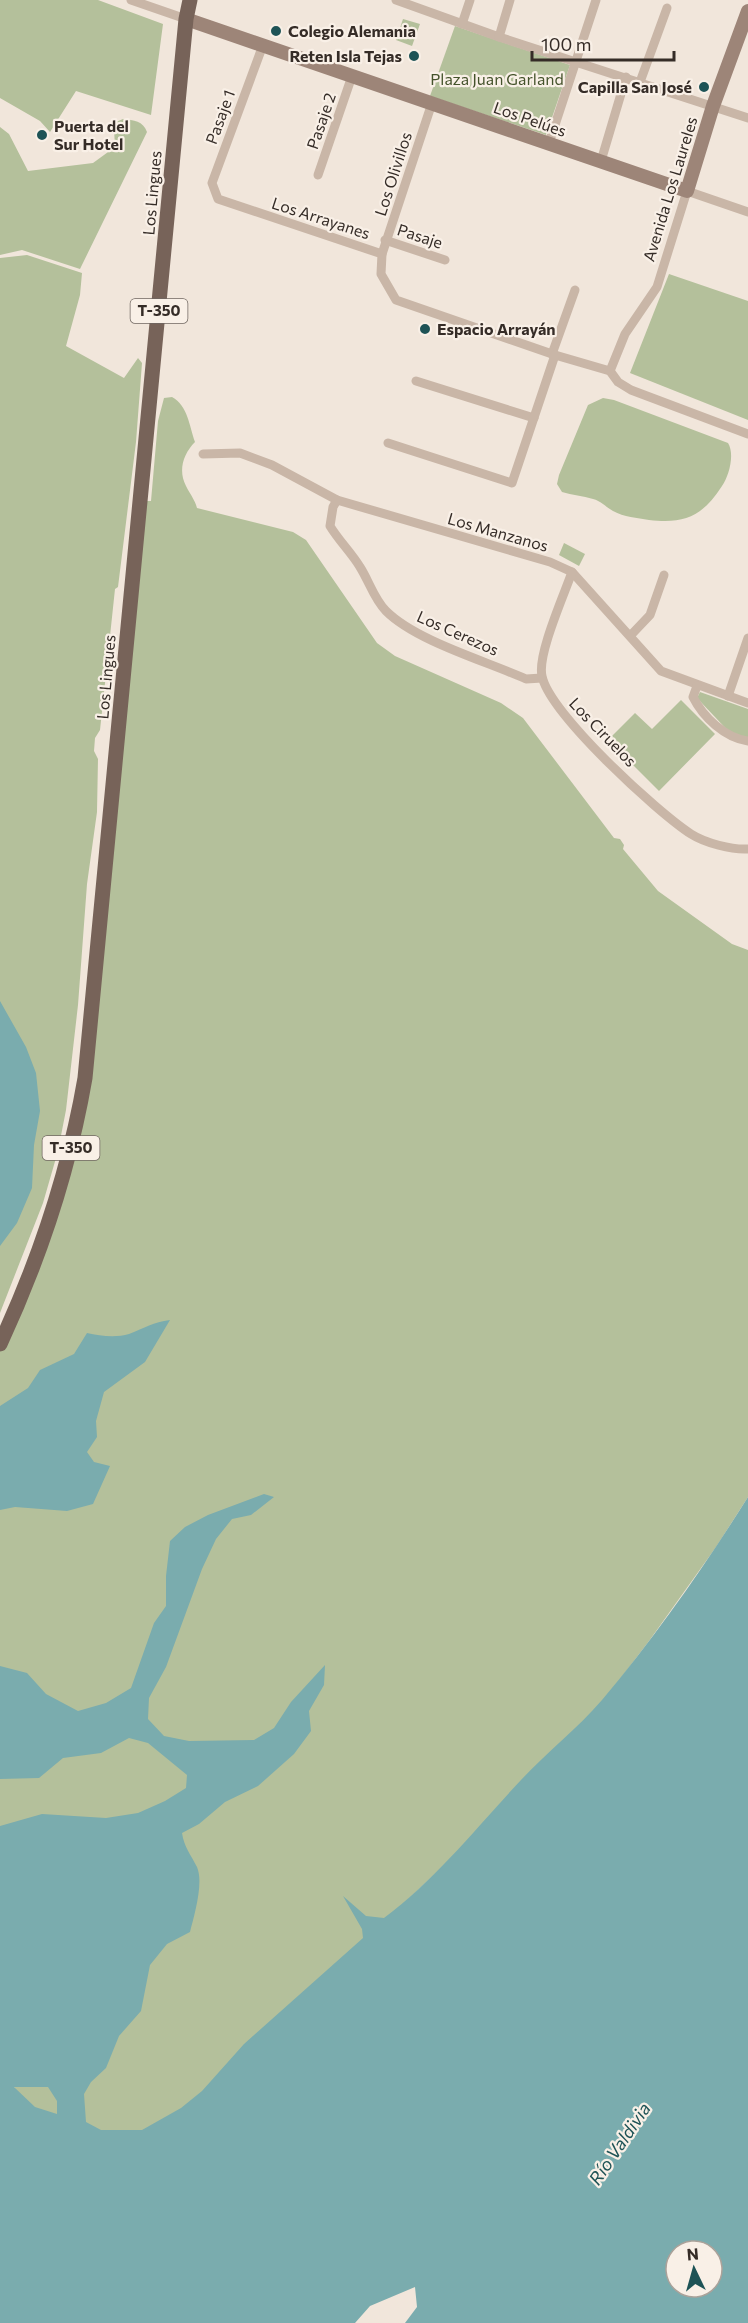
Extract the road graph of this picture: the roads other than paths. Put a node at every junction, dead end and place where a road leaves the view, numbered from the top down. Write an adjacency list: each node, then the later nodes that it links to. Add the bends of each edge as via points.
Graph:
1 (131, 0): 10 (street, Los Pelúes)
2 (190, 0): 10 (main road, Los Lingues / T-350)
3 (396, 0): 7 (street)
4 (470, 0): 11 (street)
5 (510, 0): 12 (street)
6 (596, 0): 14 (street)
7 (423, 4): 11 (street)
8 (667, 8): 17 (street)
9 (748, 11): 19 (street, Avenida Los Laureles)
10 (186, 19): 13 (street, Los Pelúes); 49 (main road, Los Lingues / T-350, via 85,1077 58,1198)
11 (462, 24): 12 (street)
12 (499, 37): 14 (street)
13 (263, 45): 15 (street, Los Pelúes); 25 (street, Pasaje 1, via 212,183)
14 (576, 62): 16 (street); 21 (street)
15 (352, 76): 18 (street, Los Pelúes); 23 (street, Pasaje 2)
16 (626, 77): 17 (street); 22 (street)
17 (640, 82): 19 (street)
18 (432, 103): 21 (street, Los Pelúes); 27 (street, Los Olivillos)
19 (713, 106): 20 (street); 24 (street, Avenida Los Laureles)
20 (748, 118)
21 (549, 143): 22 (street, Los Pelúes)
22 (601, 161): 24 (street, Los Pelúes)
23 (318, 175)
24 (687, 191): 26 (street, Los Pelúes); 32 (street, Avenida Los Laureles, via 657,287 626,334)
25 (218, 200): 28 (street, Los Arrayanes)
26 (748, 212)
27 (385, 240): 28 (street, Los Olivillos); 29 (street, Pasaje)
28 (382, 254): 31 (street, Los Arrayanes, via 381,274 396,300)
29 (445, 260)
30 (575, 290): 31 (street)
31 (554, 354): 32 (street, Los Arrayanes); 34 (street)
32 (610, 371): 35 (street, Los Arrayanes, via 631,390)
33 (416, 381): 34 (street)
34 (534, 418): 36 (street, via 512,483)
35 (748, 434)
36 (388, 443)
37 (203, 454): 38 (street, Los Manzanos, via 240,453 281,469)
38 (337, 500): 39 (street, Los Manzanos, via 550,562); 43 (street, Los Cerezos, via 330,526 360,566 384,609 417,632 483,661 526,679)
39 (572, 572): 41 (street, Los Manzanos); 43 (street, via 541,659)
40 (664, 575): 41 (street, via 650,615)
41 (631, 635): 44 (street, Los Manzanos, via 661,671)
42 (748, 638): 45 (street)
43 (542, 678): 48 (street, Los Ciruelos, via 560,711 653,805 693,836)
44 (697, 686): 45 (street, Los Manzanos); 47 (street, via 693,697 696,704 723,732)
45 (728, 696): 46 (street, Los Manzanos)
46 (748, 703)
47 (748, 741)
48 (748, 849)
49 (0, 1344)

